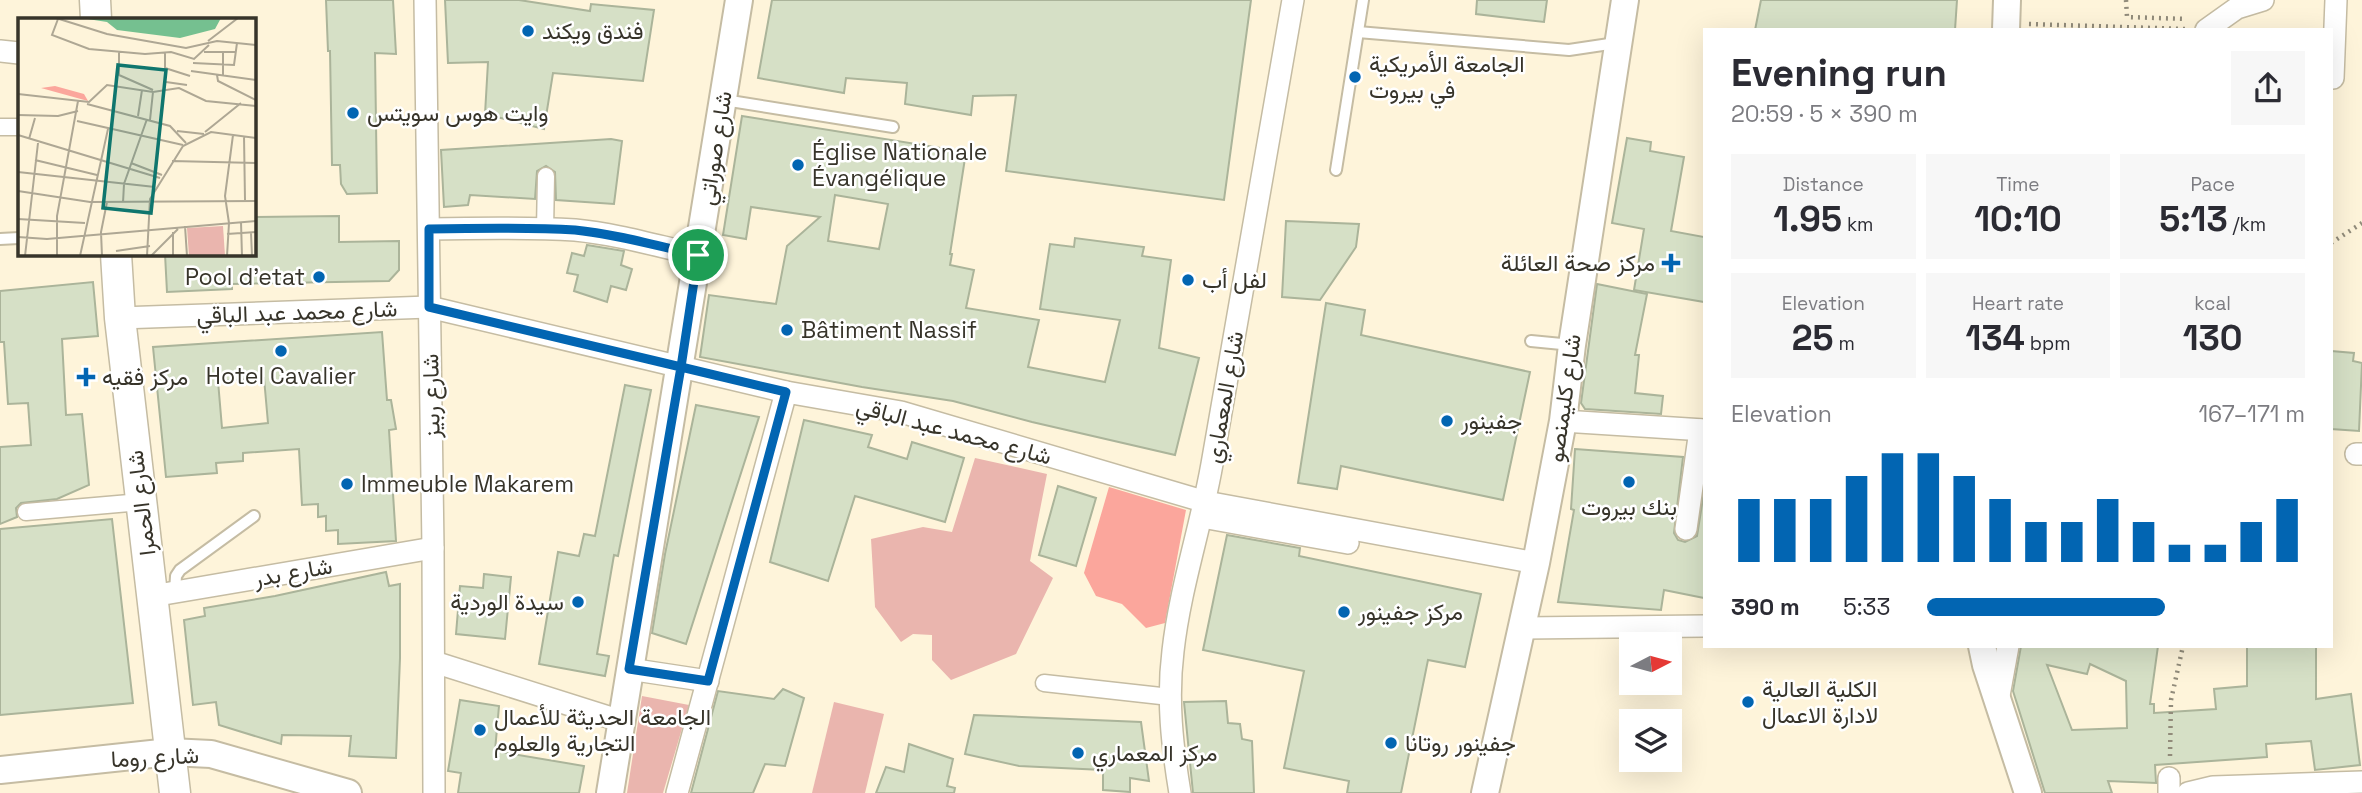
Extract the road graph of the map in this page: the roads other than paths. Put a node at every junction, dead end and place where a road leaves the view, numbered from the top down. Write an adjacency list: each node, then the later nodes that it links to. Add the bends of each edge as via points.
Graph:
1 (95, 0): 9 (main road)
2 (425, 0): 22 (street, شارع ربيز)
3 (740, 0): 16 (street, شارع صوراتي)
4 (1293, 0): 37 (street, شارع المعماري)
5 (1363, 0): 11 (lane)
6 (1625, 0): 12 (street, شارع كليمنصو)
7 (2263, 0): 10 (street)
8 (2336, 0): 15 (street)
9 (96, 18)
10 (2201, 23)
11 (1358, 32): 12 (lane, via 1569,50); 20 (lane)
12 (1619, 43): 31 (street, شارع كليمنصو)
13 (0, 51): 14 (street)
14 (18, 53)
15 (2333, 78)
16 (724, 100): 19 (lane); 26 (street, شارع صوراتي)
17 (0, 127): 18 (street)
18 (18, 127)
19 (893, 127)
20 (1336, 170)
21 (546, 176): 23 (street)
22 (429, 229): 23 (street); 28 (street, شارع ربيز)
23 (545, 230): 26 (street, via 605,234)
24 (18, 238): 25 (lane)
25 (0, 239)
26 (698, 255): 32 (street, شارع صوراتي)
27 (116, 256): 29 (main road, شارع الحمرا)
28 (429, 307): 29 (street, شارع محمد عبد الباقي); 32 (street, شارع محمد عبد الباقي); 41 (street, شارع ربيز)
29 (120, 318): 36 (main road, شارع الحمرا)
30 (1531, 341): 31 (lane)
31 (1572, 345): 34 (street, شارع كليمنصو)
32 (681, 367): 33 (street, شارع محمد عبد الباقي); 49 (street, شارع صوراتي)
33 (786, 392): 37 (street, شارع محمد عبد الباقي, via 901,412); 50 (street)
34 (1563, 421): 35 (street); 42 (street, شارع كليمنصو)
35 (1702, 430): 40 (street)
36 (141, 502): 38 (street); 43 (main road, شارع الحمرا)
37 (1204, 509): 42 (street, شارع محمد عبد الباقي); 52 (street, شارع المعماري, via 1181,603)
38 (26, 512)
39 (254, 516): 43 (lane, via 180,570)
40 (1686, 529)
41 (433, 548): 43 (street, شارع بدر); 48 (street, شارع ربيز)
42 (1534, 570): 45 (street, شارع كليمنصو)
43 (164, 594): 55 (main road, شارع الحمرا)
44 (1703, 626): 45 (street)
45 (1521, 628): 64 (street, شارع كليمنصو)
46 (1982, 648): 53 (street)
47 (2008, 648): 53 (street)
48 (434, 662): 54 (street); 60 (street, شارع ربيز)
49 (629, 669): 50 (street); 54 (street, شارع صوراتي)
50 (708, 681): 62 (street)
51 (1044, 683): 52 (street)
52 (1170, 697): 63 (street, شارع المعماري)
53 (1998, 703): 65 (street)
54 (621, 721): 61 (street, شارع صوراتي)
55 (170, 752): 56 (street, شارع روما); 58 (main road, شارع الحمرا); 59 (street, شارع روما, via 230,758)
56 (0, 770)
57 (2362, 782): 66 (street, via 2213,787)
58 (175, 793)
59 (348, 793)
60 (434, 793)
61 (610, 793)
62 (677, 793)
63 (1180, 793)
64 (1485, 793)
65 (2028, 793)
66 (2188, 793)

